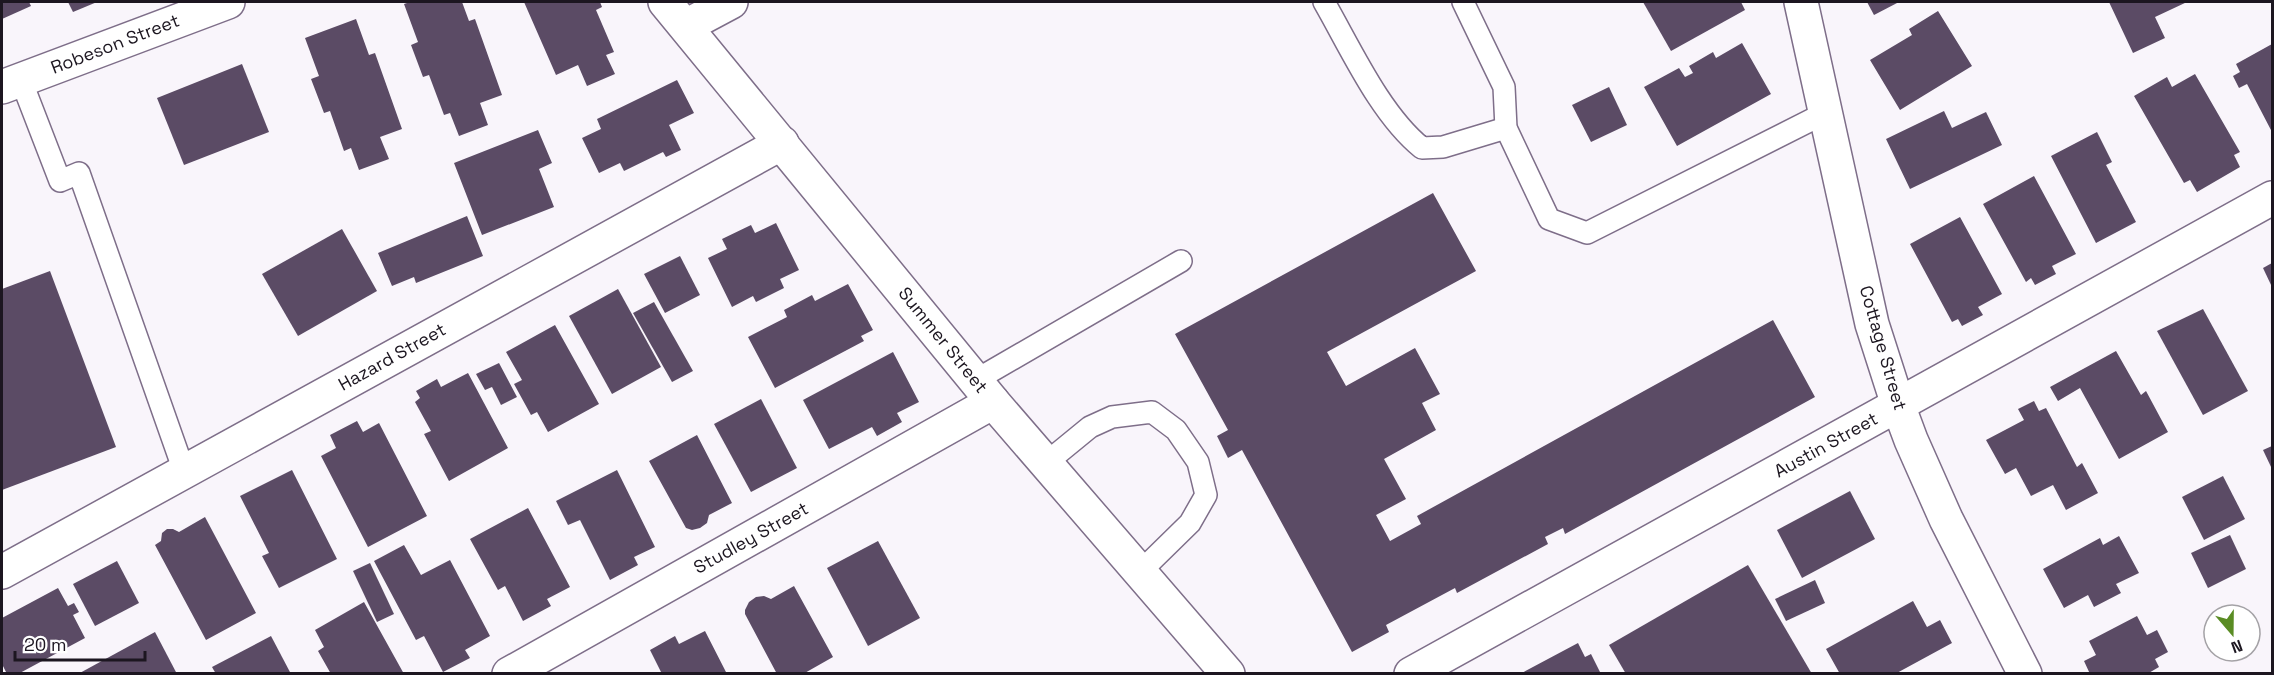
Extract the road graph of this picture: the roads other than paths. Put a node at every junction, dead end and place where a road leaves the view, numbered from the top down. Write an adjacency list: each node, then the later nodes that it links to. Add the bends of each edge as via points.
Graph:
1 (228, 2): 8 (street, Robeson Street)
2 (665, 2): 7 (street, Summer Street)
3 (730, 2): 7 (street)
4 (1324, 2): 10 (lane, via 1385,108 1408,138 1422,148 1443,147)
5 (1463, 2): 10 (lane, via 1504,87)
6 (1801, 2): 9 (street, Cottage Street)
7 (686, 26): 11 (street, Summer Street)
8 (11, 83): 17 (lane, via 60,181 79,173)
9 (1825, 113): 10 (lane, via 1587,234 1550,219); 15 (street, Cottage Street, via 1872,324)
10 (1506, 128)
11 (782, 143): 14 (street, Summer Street); 17 (street, Hazard Street)
12 (2272, 198): 15 (street, Austin Street)
13 (1181, 261): 14 (lane)
14 (985, 391): 16 (street, Summer Street); 20 (street, Studley Street)
15 (1898, 405): 22 (street, Austin Street); 23 (street, Cottage Street, via 1946,519)
16 (1046, 463): 19 (street, Summer Street); 19 (lane, via 1090,427 1112,417 1152,412 1176,430 1198,462 1206,495 1190,523)
17 (184, 471): 18 (street, Hazard Street)
18 (2, 572)
19 (1140, 572): 21 (street, Summer Street)
20 (509, 674)
21 (1228, 674)
22 (1411, 674)
23 (2025, 674)

